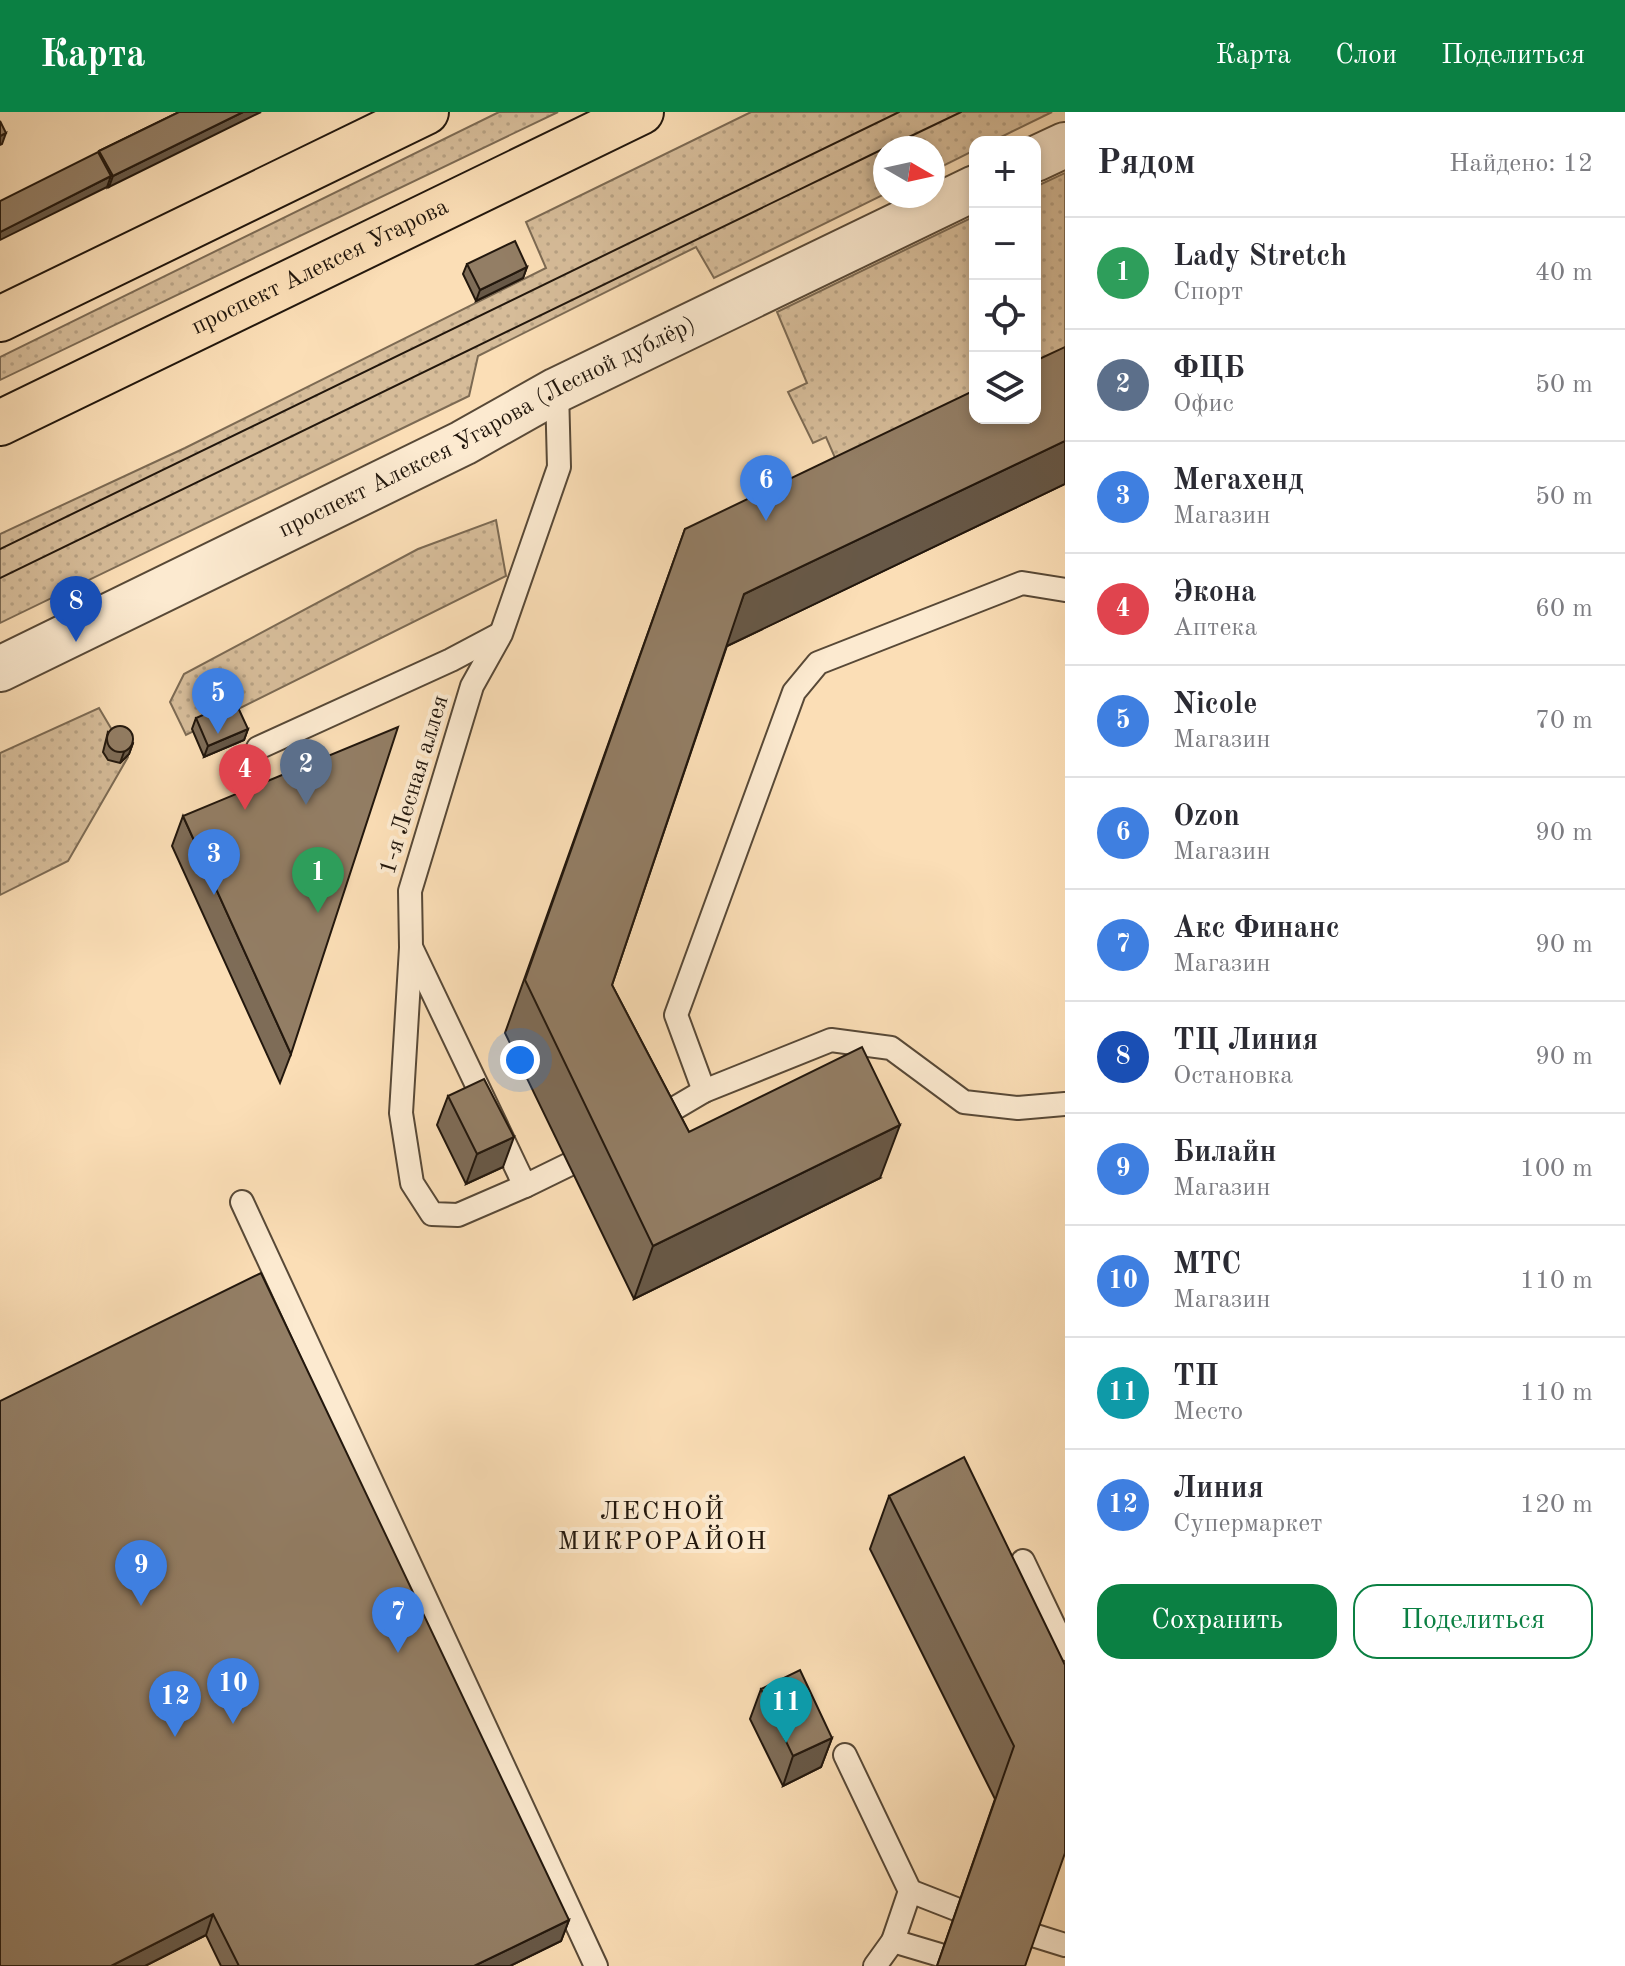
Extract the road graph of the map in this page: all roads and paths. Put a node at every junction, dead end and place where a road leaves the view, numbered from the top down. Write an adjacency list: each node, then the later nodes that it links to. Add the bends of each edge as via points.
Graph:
1 (426, 112): 6 (main road)
2 (641, 112): 8 (main road, проспект Алексея Угарова)
3 (1065, 145): 4 (street)
4 (1041, 156)
5 (969, 191): 7 (street, проспект Алексея Угарова (Лесной дублёр))
6 (0, 319)
7 (557, 390): 10 (lane, 1-я Лесная аллея, via 559,467); 11 (street, проспект Алексея Угарова (Лесной дублёр), via 463,443)
8 (0, 423)
9 (1065, 590): 14 (lane, via 1022,583 818,663 794,692 676,1015)
10 (501, 634): 12 (lane); 13 (lane, 1-я Лесная аллея, via 472,686 410,891)
11 (0, 669)
12 (258, 748)
13 (411, 947): 18 (lane, 1-я Лесная аллея); 18 (lane, via 401,1113 412,1183 432,1214 458,1215)
14 (704, 1091): 15 (lane, via 831,1040 891,1048 964,1102 1018,1108); 16 (lane)
15 (1065, 1104)
16 (641, 1128)
17 (570, 1164): 18 (lane)
18 (525, 1186)
19 (242, 1202): 29 (lane)
20 (1023, 1561): 21 (lane)
21 (1065, 1649)
22 (845, 1755): 23 (lane)
23 (910, 1891): 24 (lane); 26 (lane)
24 (956, 1909)
25 (1036, 1936): 27 (lane)
26 (893, 1941): 28 (lane); 30 (lane)
27 (1065, 1945)
28 (940, 1955)
29 (596, 1966)
30 (875, 1966)

